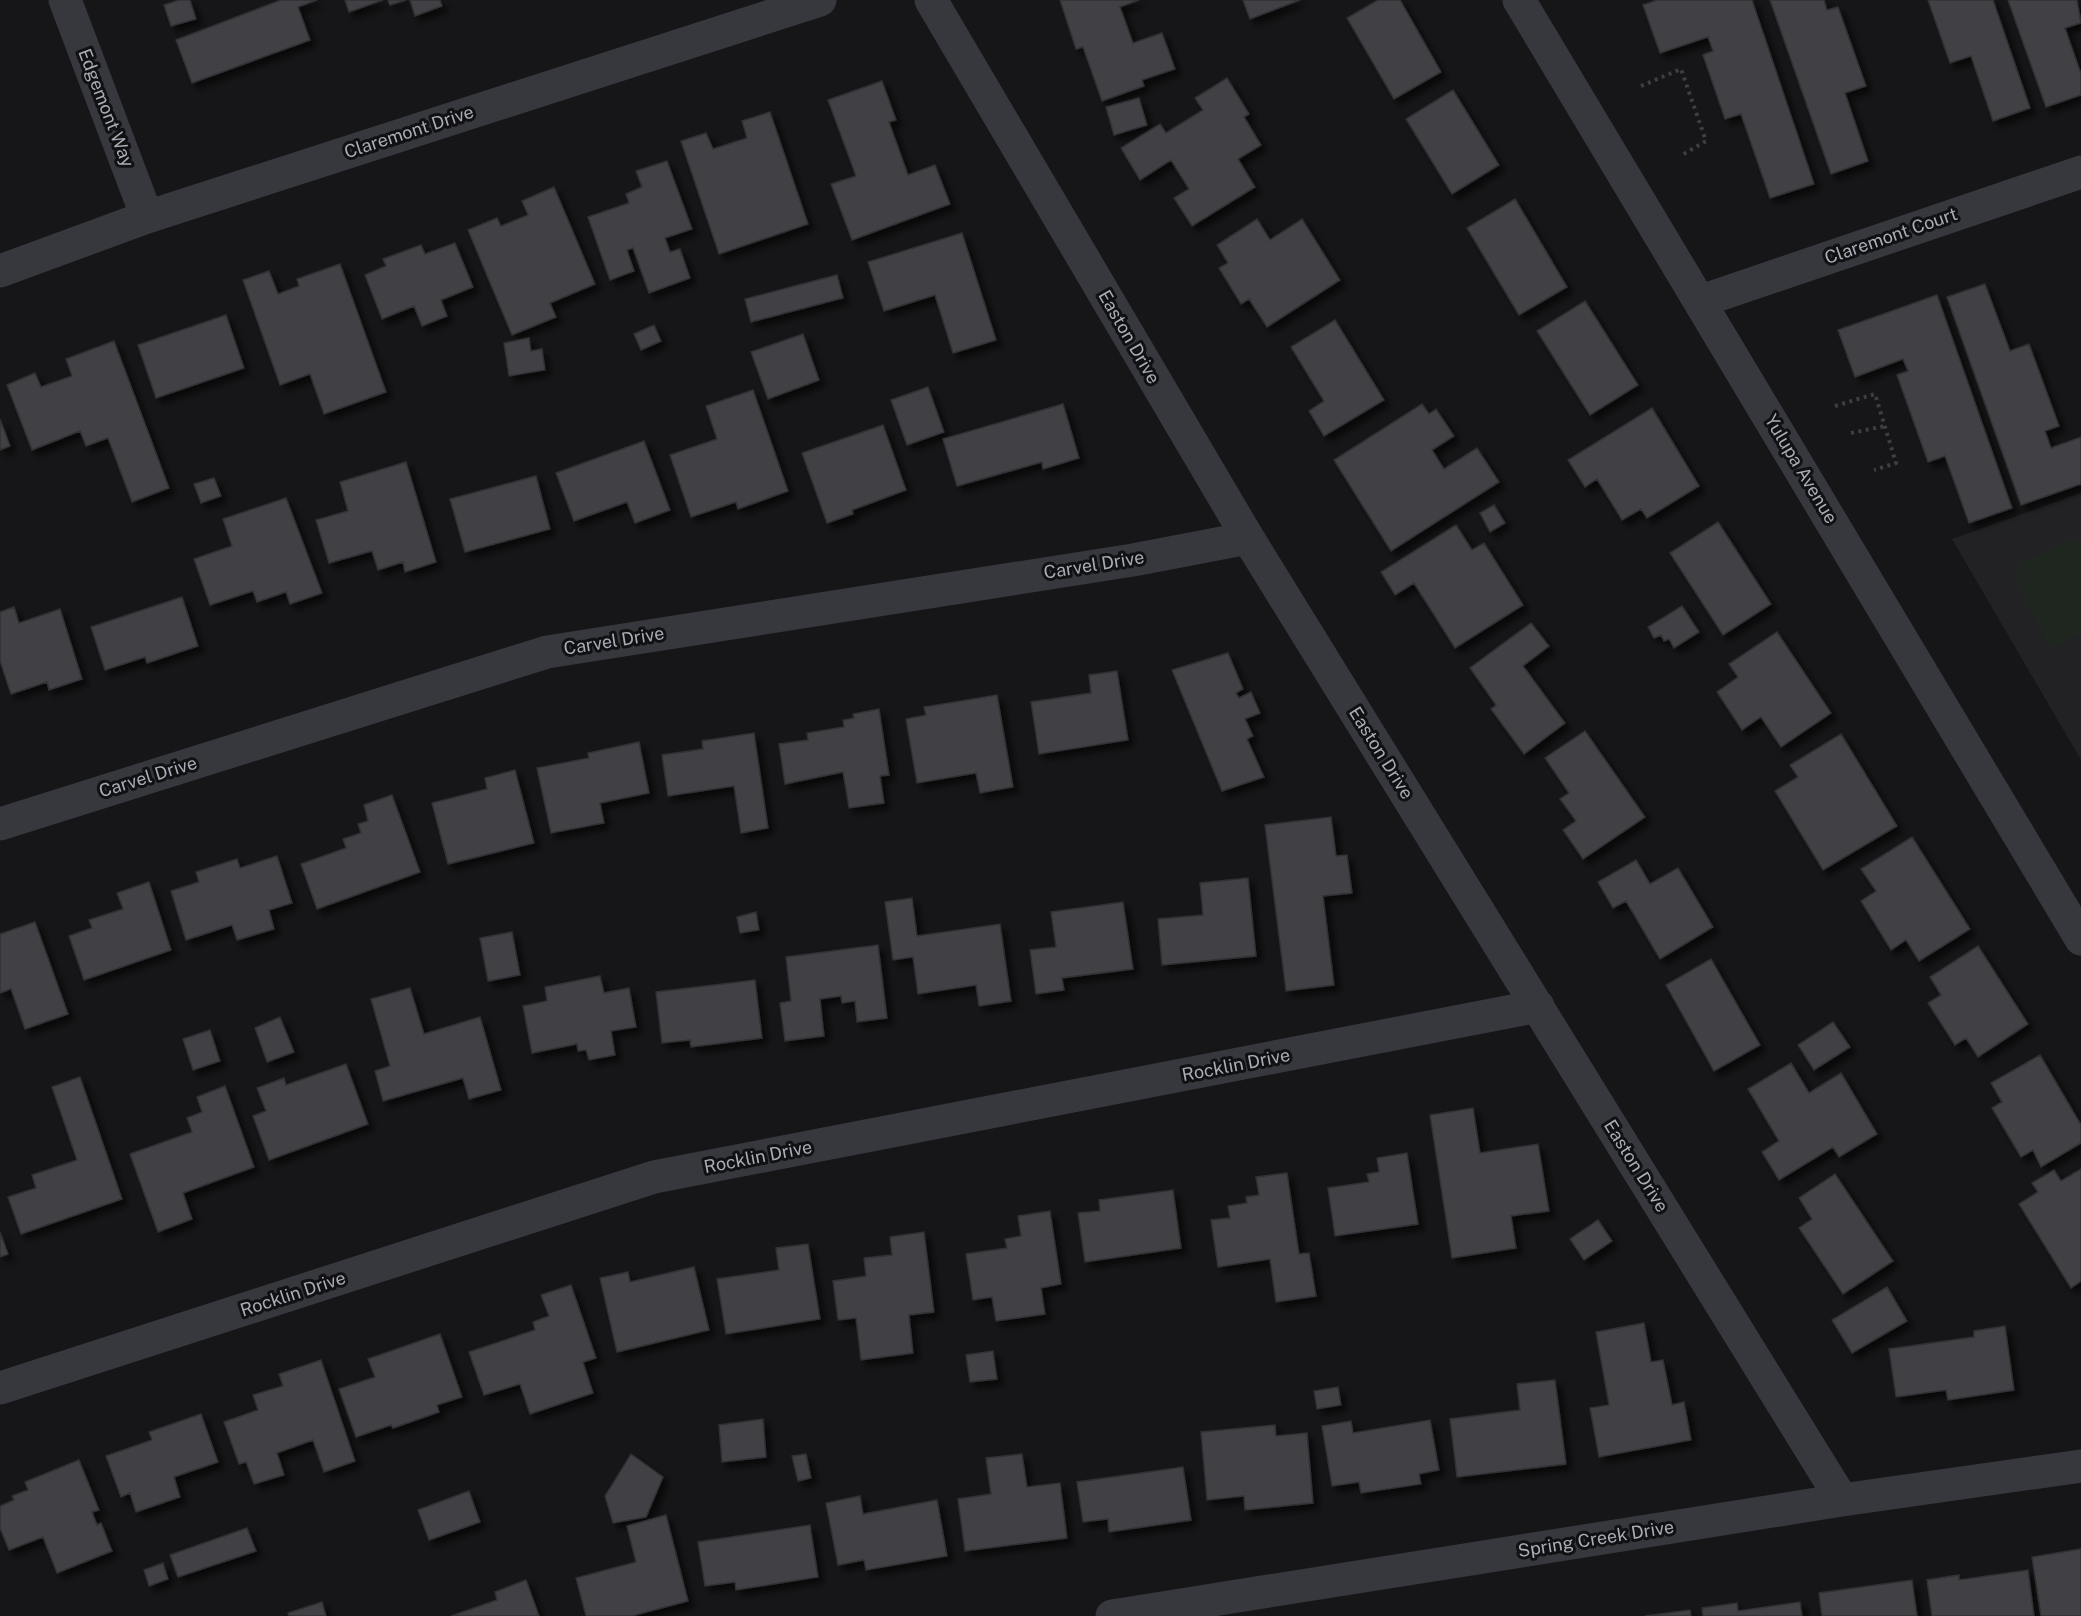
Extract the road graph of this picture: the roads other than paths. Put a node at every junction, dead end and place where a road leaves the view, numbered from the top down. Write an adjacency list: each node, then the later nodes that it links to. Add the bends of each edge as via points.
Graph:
1 (65, 0): 6 (street, Edgemont Way)
2 (820, 0): 6 (street, Claremont Drive)
3 (931, 0): 9 (street, Easton Drive)
4 (1519, 0): 8 (street, Yulupa Avenue)
5 (2081, 172): 8 (street, Claremont Court)
6 (147, 217): 7 (street, Claremont Drive)
7 (0, 271)
8 (1701, 301): 11 (street, Yulupa Avenue)
9 (1248, 538): 10 (street, Carvel Drive, via 1133,560 547,652); 12 (street, Easton Drive)
10 (0, 824)
11 (2081, 939)
12 (1538, 1006): 13 (street, Rocklin Drive, via 654,1177); 15 (street, Easton Drive)
13 (0, 1388)
14 (2081, 1466): 15 (street, Spring Creek Drive)
15 (1842, 1500): 16 (street, Spring Creek Drive)
16 (1112, 1616)

